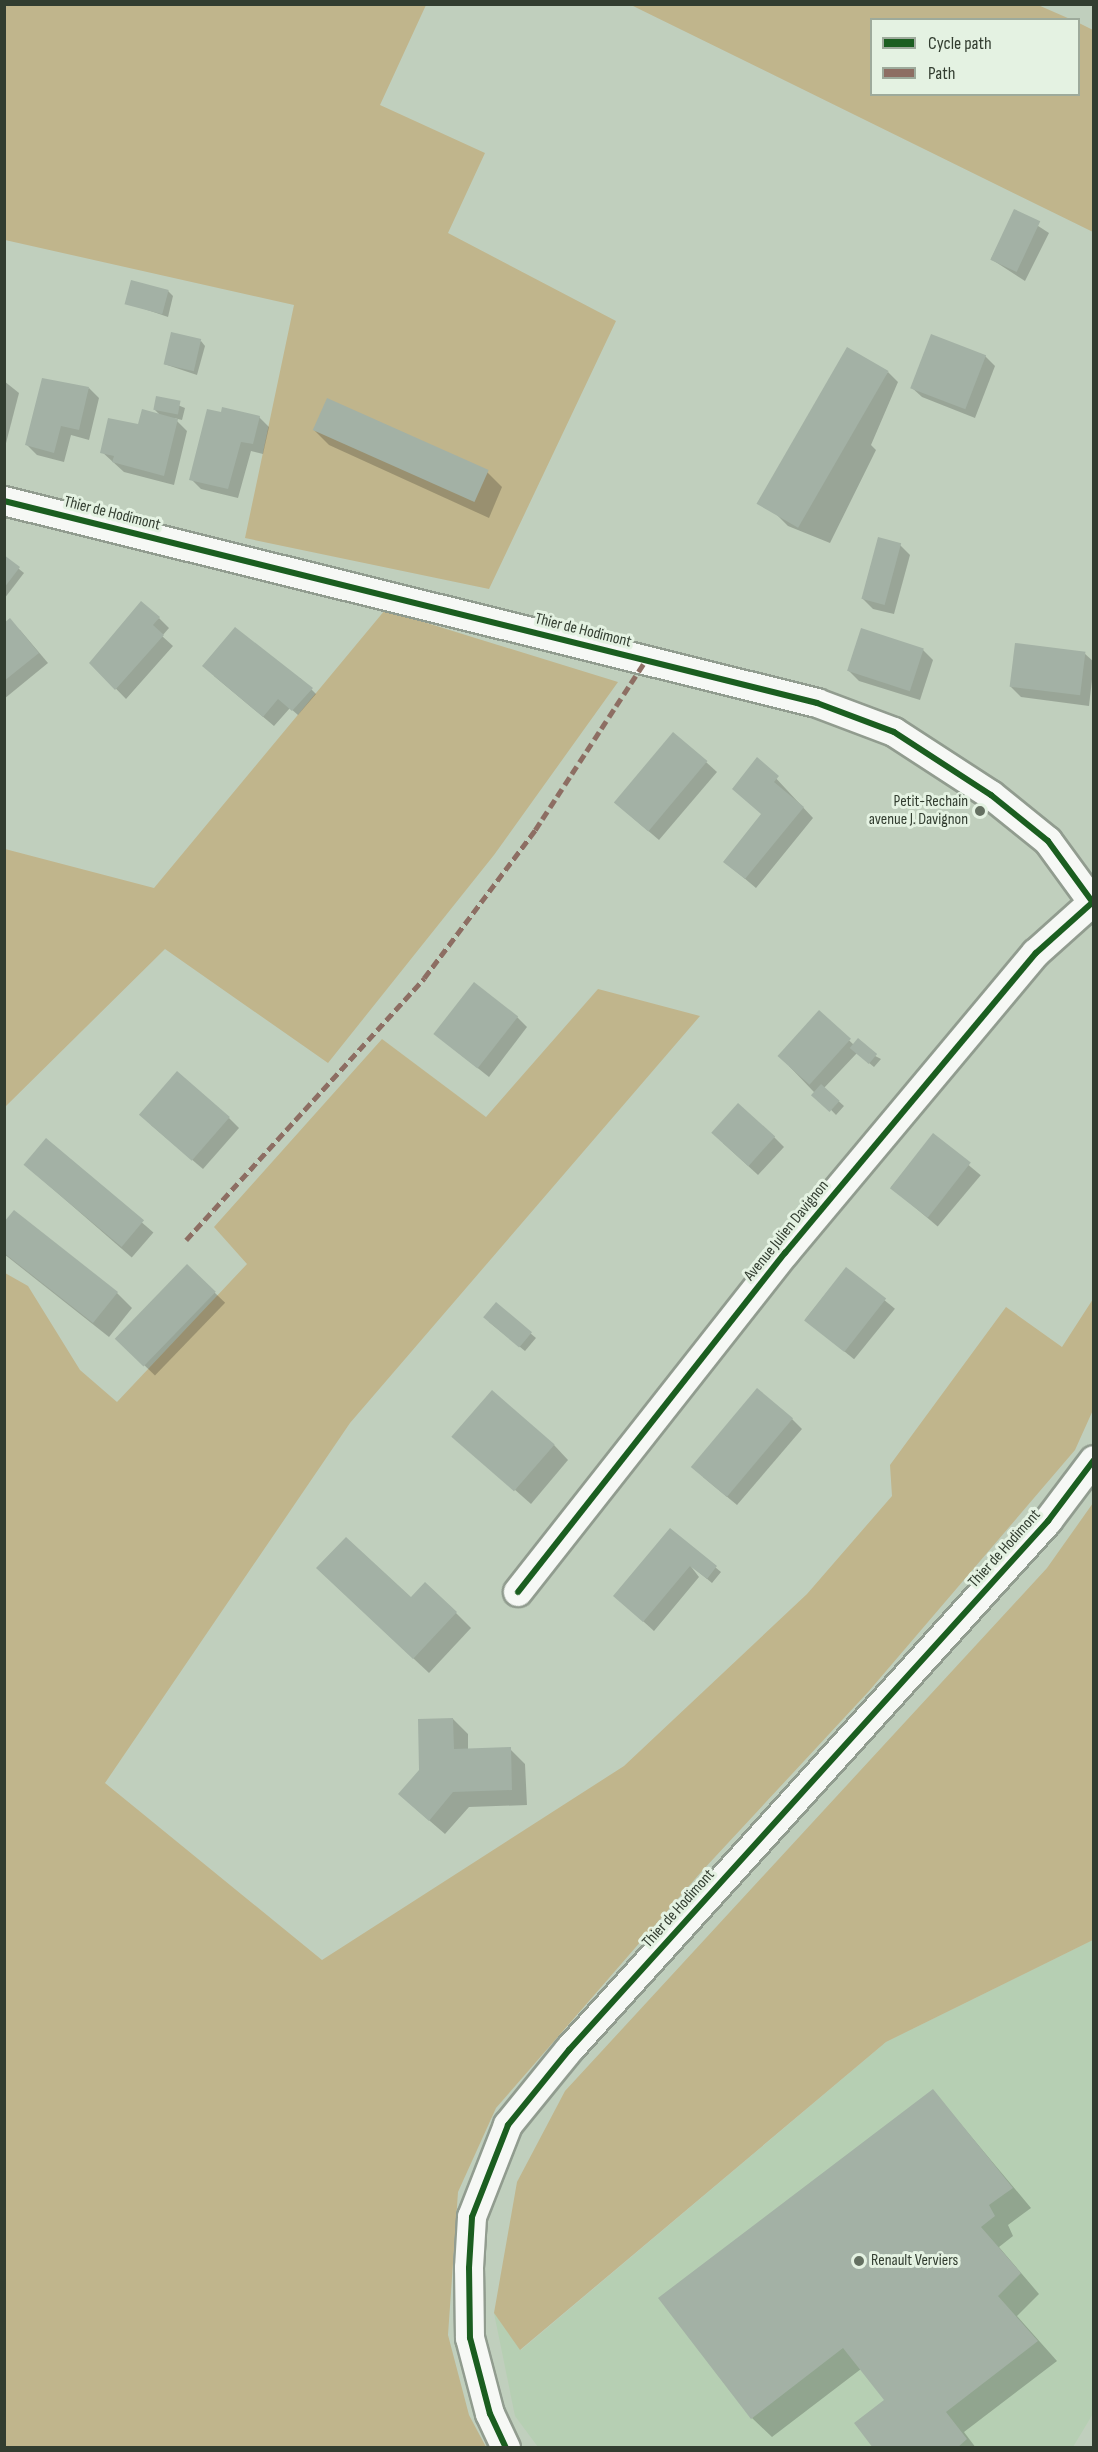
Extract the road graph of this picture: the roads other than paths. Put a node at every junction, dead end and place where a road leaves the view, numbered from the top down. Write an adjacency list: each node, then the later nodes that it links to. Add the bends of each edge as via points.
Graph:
1 (4, 501): 2 (street, Thier de Hodimont, via 817,703 894,732 991,795 1048,841)
2 (1093, 902): 4 (street, Avenue Julien Davignon, via 1036,953 785,1253)
3 (1094, 1460): 5 (street, Thier de Hodimont, via 1048,1521 569,2050 508,2125 472,2217 469,2268 470,2338 490,2414)
4 (518, 1592)
5 (506, 2448)

